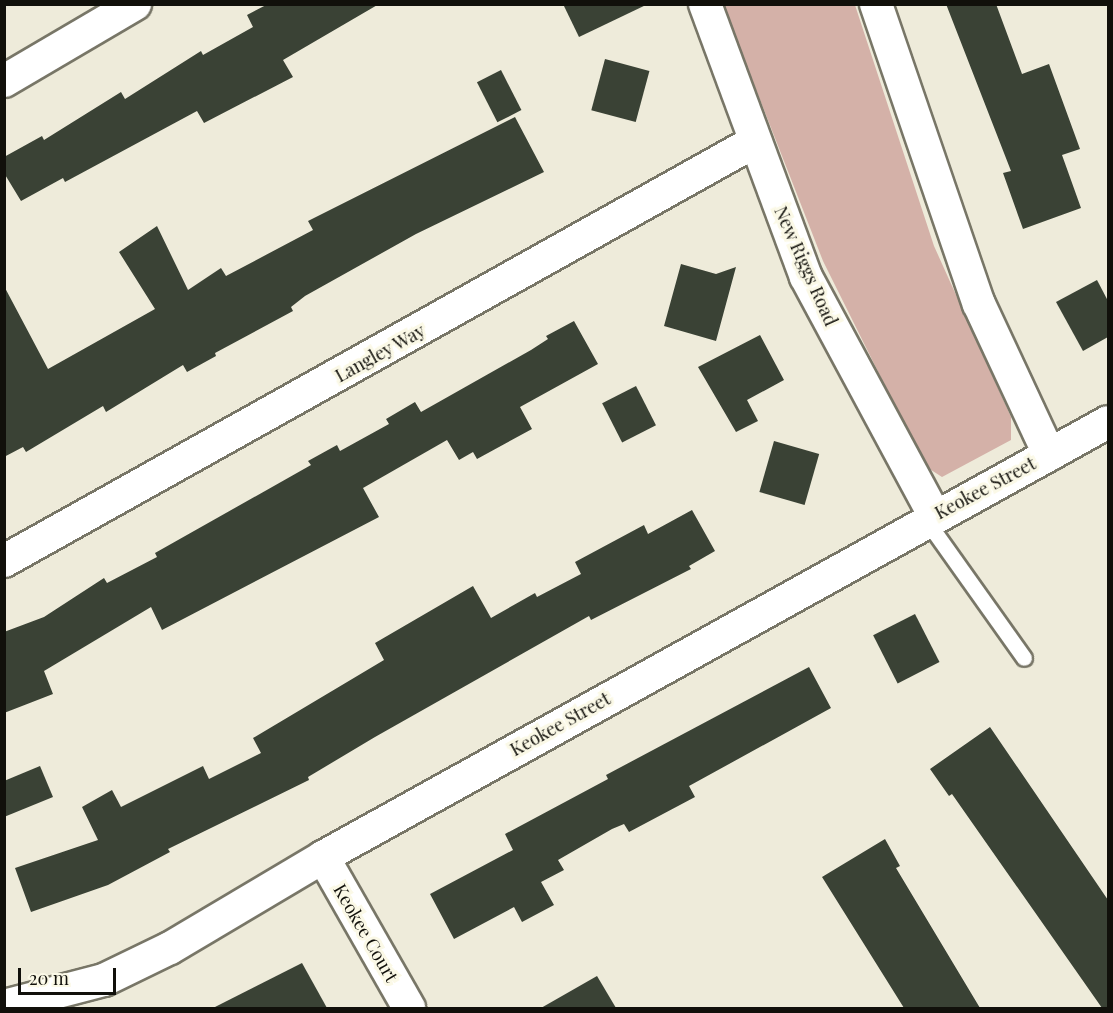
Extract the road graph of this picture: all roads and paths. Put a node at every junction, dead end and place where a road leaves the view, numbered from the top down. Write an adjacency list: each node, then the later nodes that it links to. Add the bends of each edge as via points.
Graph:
1 (135, 4): 4 (street)
2 (705, 4): 5 (street, New Riggs Road)
3 (876, 4): 7 (street, via 979,304)
4 (4, 81)
5 (754, 142): 8 (street, New Riggs Road, via 806,277); 9 (street, Langley Way)
6 (1108, 422): 7 (street, Keokee Street)
7 (1049, 454): 8 (street, Keokee Street)
8 (930, 518): 10 (lane); 11 (street, Keokee Street)
9 (4, 561)
10 (1024, 658)
11 (322, 857): 12 (street, Keokee Street, via 170,948 104,980); 13 (street, Keokee Court)
12 (4, 1006)
13 (409, 1008)

